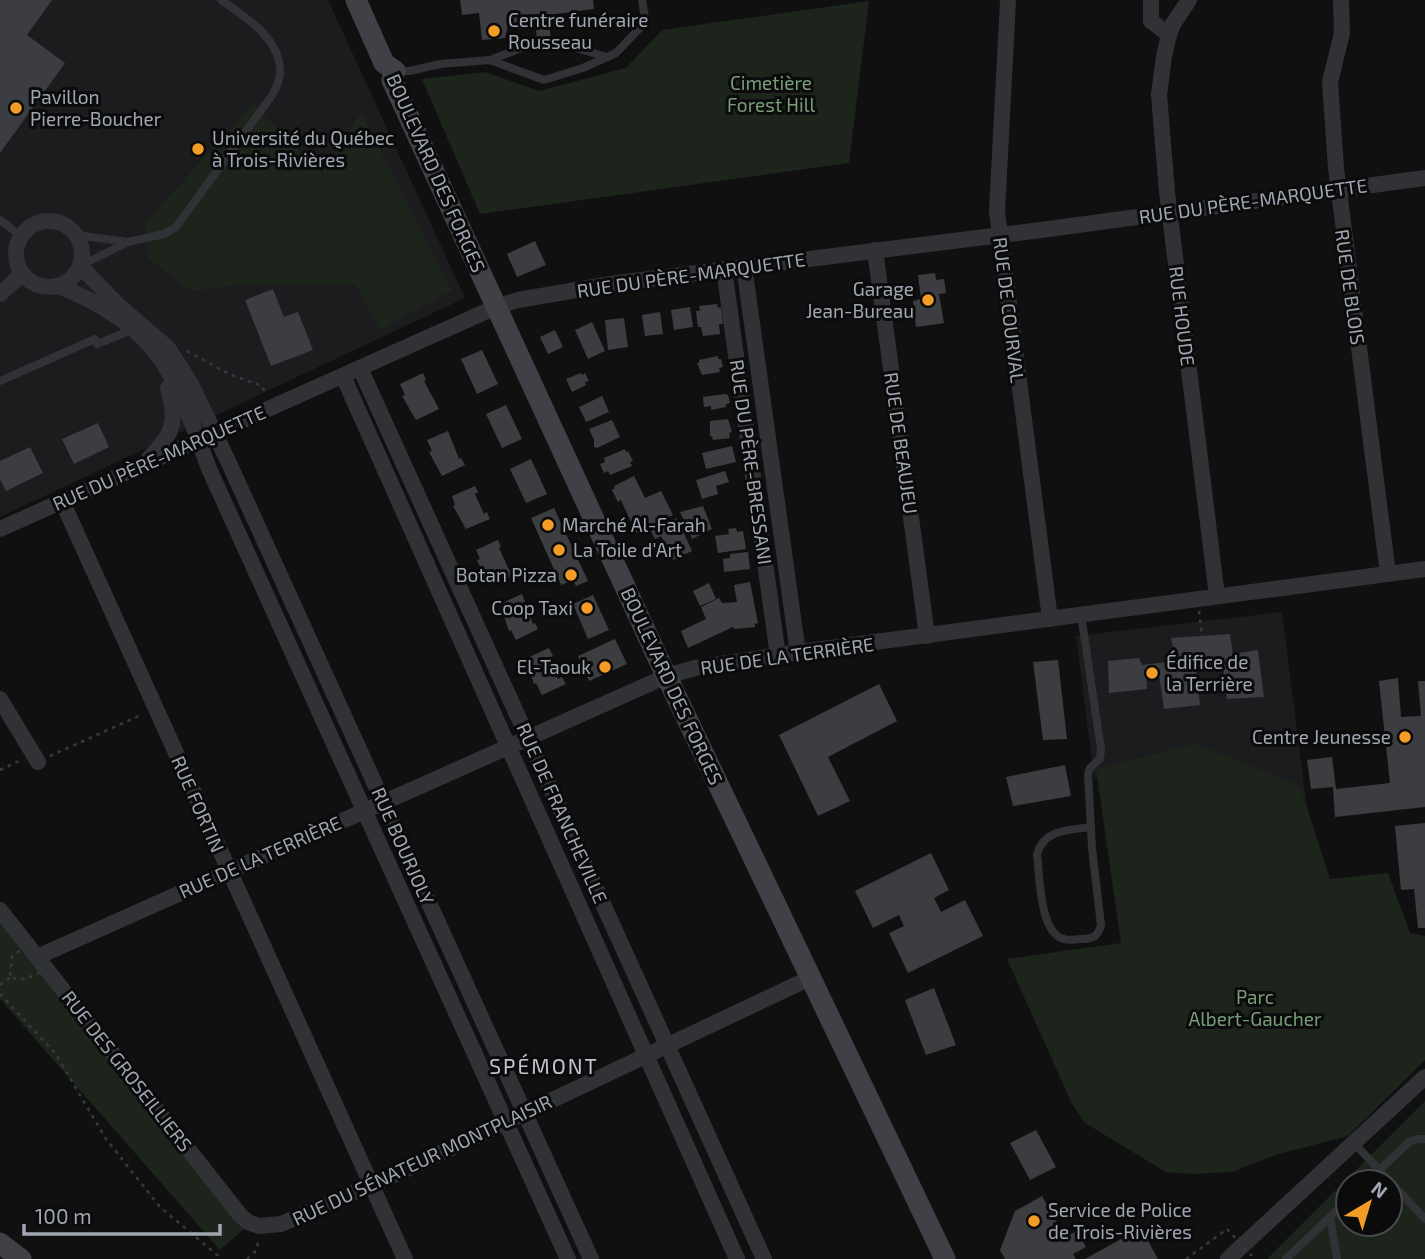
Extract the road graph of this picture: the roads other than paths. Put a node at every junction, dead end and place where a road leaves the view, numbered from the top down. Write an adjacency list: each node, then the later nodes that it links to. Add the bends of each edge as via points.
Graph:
1 (221, 0): 21 (lane, via 256,26 276,50 280,75 273,94 176,227)
2 (356, 0): 13 (main road, BOULEVARD DES FORGES, via 384,63)
3 (642, 0): 11 (lane, via 645,18 639,29)
4 (1008, 0): 19 (street, RUE DE COURVAL)
5 (1151, 0): 8 (street, via 1152,21)
6 (1189, 0): 8 (street, RUE HOUDE)
7 (1341, 0): 15 (street, RUE DE BLOIS, via 1342,33 1330,82)
8 (1169, 36): 16 (street, RUE HOUDE, via 1159,95)
9 (551, 40): 11 (lane)
10 (537, 42): 12 (lane)
11 (607, 57): 12 (lane, via 544,80)
12 (490, 60): 13 (lane)
13 (395, 71): 29 (main road, BOULEVARD DES FORGES, via 392,80)
14 (1425, 178): 15 (street, RUE DU PÈRE-MARQUETTE)
15 (1338, 189): 16 (street, RUE DU PÈRE-MARQUETTE); 41 (street, RUE DE BLOIS)
16 (1169, 213): 19 (street, RUE DU PÈRE-MARQUETTE); 42 (street, RUE HOUDE)
17 (0, 220): 20 (lane)
18 (76, 235): 20 (street, via 69,227 48,221 28,228); 21 (lane); 23 (street)
19 (999, 235): 22 (street, RUE DU PÈRE-MARQUETTE); 44 (street, RUE DE COURVAL)
20 (21, 236): 26 (street, via 16,255)
21 (128, 242): 23 (lane)
22 (875, 250): 24 (street, RUE DU PÈRE-MARQUETTE); 45 (street, RUE DE BEAUJEU)
23 (80, 266): 27 (street); 31 (street)
24 (744, 266): 25 (street, RUE DU PÈRE-MARQUETTE); 46 (street, RUE DU PÈRE-BRESSANI)
25 (724, 269): 29 (street, RUE DU PÈRE-MARQUETTE, via 576,290); 47 (street, RUE DU PÈRE-BRESSANI)
26 (22, 274): 27 (street, via 38,286); 28 (street)
27 (58, 286): 30 (street, via 87,297)
28 (0, 294)
29 (496, 307): 32 (street, RUE DU PÈRE-MARQUETTE); 48 (main road, BOULEVARD DES FORGES)
30 (132, 330): 31 (street); 34 (lane)
31 (164, 353): 35 (street, RUE BOURJOLY, via 191,384); 36 (street, RUE BOURJOLY); 37 (street, via 172,429)
32 (360, 368): 33 (street, RUE DU PÈRE-MARQUETTE); 50 (street, RUE DE FRANCHEVILLE)
33 (343, 376): 35 (street, RUE DU PÈRE-MARQUETTE); 51 (street, RUE DE FRANCHEVILLE)
34 (0, 381)
35 (215, 433): 36 (street, RUE DU PÈRE-MARQUETTE); 53 (street, RUE BOURJOLY)
36 (198, 440): 37 (street, RUE DU PÈRE-MARQUETTE); 54 (street, RUE BOURJOLY)
37 (142, 465): 38 (street, RUE DU PÈRE-MARQUETTE)
38 (62, 501): 39 (street, RUE DU PÈRE-MARQUETTE); 56 (street, RUE FORTIN)
39 (0, 529)
40 (1425, 569): 41 (street, RUE DE LA TERRIÈRE)
41 (1388, 574): 42 (street, RUE DE LA TERRIÈRE)
42 (1217, 596): 43 (street, RUE DE LA TERRIÈRE)
43 (1081, 614): 44 (street, RUE DE LA TERRIÈRE); 55 (lane, via 1101,749 1100,759 1088,775)
44 (1050, 619): 45 (street, RUE DE LA TERRIÈRE)
45 (927, 636): 46 (street, RUE DE LA TERRIÈRE)
46 (798, 653): 47 (street, RUE DE LA TERRIÈRE)
47 (778, 656): 48 (street, RUE DE LA TERRIÈRE)
48 (667, 676): 50 (street, RUE DE LA TERRIÈRE); 59 (main road, BOULEVARD DES FORGES)
49 (0, 699): 52 (street)
50 (528, 738): 51 (street, RUE DE LA TERRIÈRE); 60 (street, RUE DE FRANCHEVILLE)
51 (508, 747): 53 (street, RUE DE LA TERRIÈRE); 61 (street, RUE DE FRANCHEVILLE)
52 (38, 762)
53 (383, 802): 54 (street, RUE DE LA TERRIÈRE); 63 (street, RUE BOURJOLY)
54 (365, 811): 56 (street, RUE DE LA TERRIÈRE); 64 (street, RUE BOURJOLY)
55 (1091, 827): 55 (lane, via 1100,930 1090,939 1065,940 1045,920 1037,854 1051,835)
56 (229, 871): 58 (street, RUE DE LA TERRIÈRE); 69 (street, RUE FORTIN)
57 (0, 910): 58 (street, RUE DES GROSEILLIERS)
58 (37, 957): 74 (street, RUE DES GROSEILLIERS, via 240,1215)
59 (810, 978): 60 (street, RUE DU SÉNATEUR MONTPLAISIR); 83 (main road, BOULEVARD DES FORGES)
60 (668, 1047): 61 (street, RUE DU SÉNATEUR MONTPLAISIR); 82 (street, RUE DE FRANCHEVILLE)
61 (646, 1057): 63 (street, RUE DU SÉNATEUR MONTPLAISIR); 81 (street, RUE DE FRANCHEVILLE)
62 (1425, 1077): 66 (street)
63 (525, 1113): 64 (street, RUE DU SÉNATEUR MONTPLAISIR); 80 (street, RUE BOURJOLY)
64 (505, 1122): 69 (street, RUE DU SÉNATEUR MONTPLAISIR); 79 (street, RUE BOURJOLY)
65 (1425, 1139): 68 (lane, via 1409,1142)
66 (1354, 1143): 67 (lane); 76 (street)
67 (1378, 1168)
68 (1382, 1168)
69 (371, 1185): 74 (street, RUE DU SÉNATEUR MONTPLAISIR, via 281,1224); 78 (street, RUE FORTIN)
70 (1404, 1196): 73 (lane)
71 (1334, 1213): 72 (lane)
72 (1330, 1217): 86 (lane); 87 (lane)
73 (1425, 1219)
74 (259, 1226)
75 (0, 1243): 77 (main road)
76 (1251, 1253): 84 (street); 85 (lane)
77 (21, 1259)
78 (405, 1259)
79 (568, 1259)
80 (591, 1259)
81 (737, 1259)
82 (764, 1259)
83 (946, 1259)
84 (1228, 1259)
85 (1235, 1259)
86 (1286, 1259)
87 (1337, 1259)

